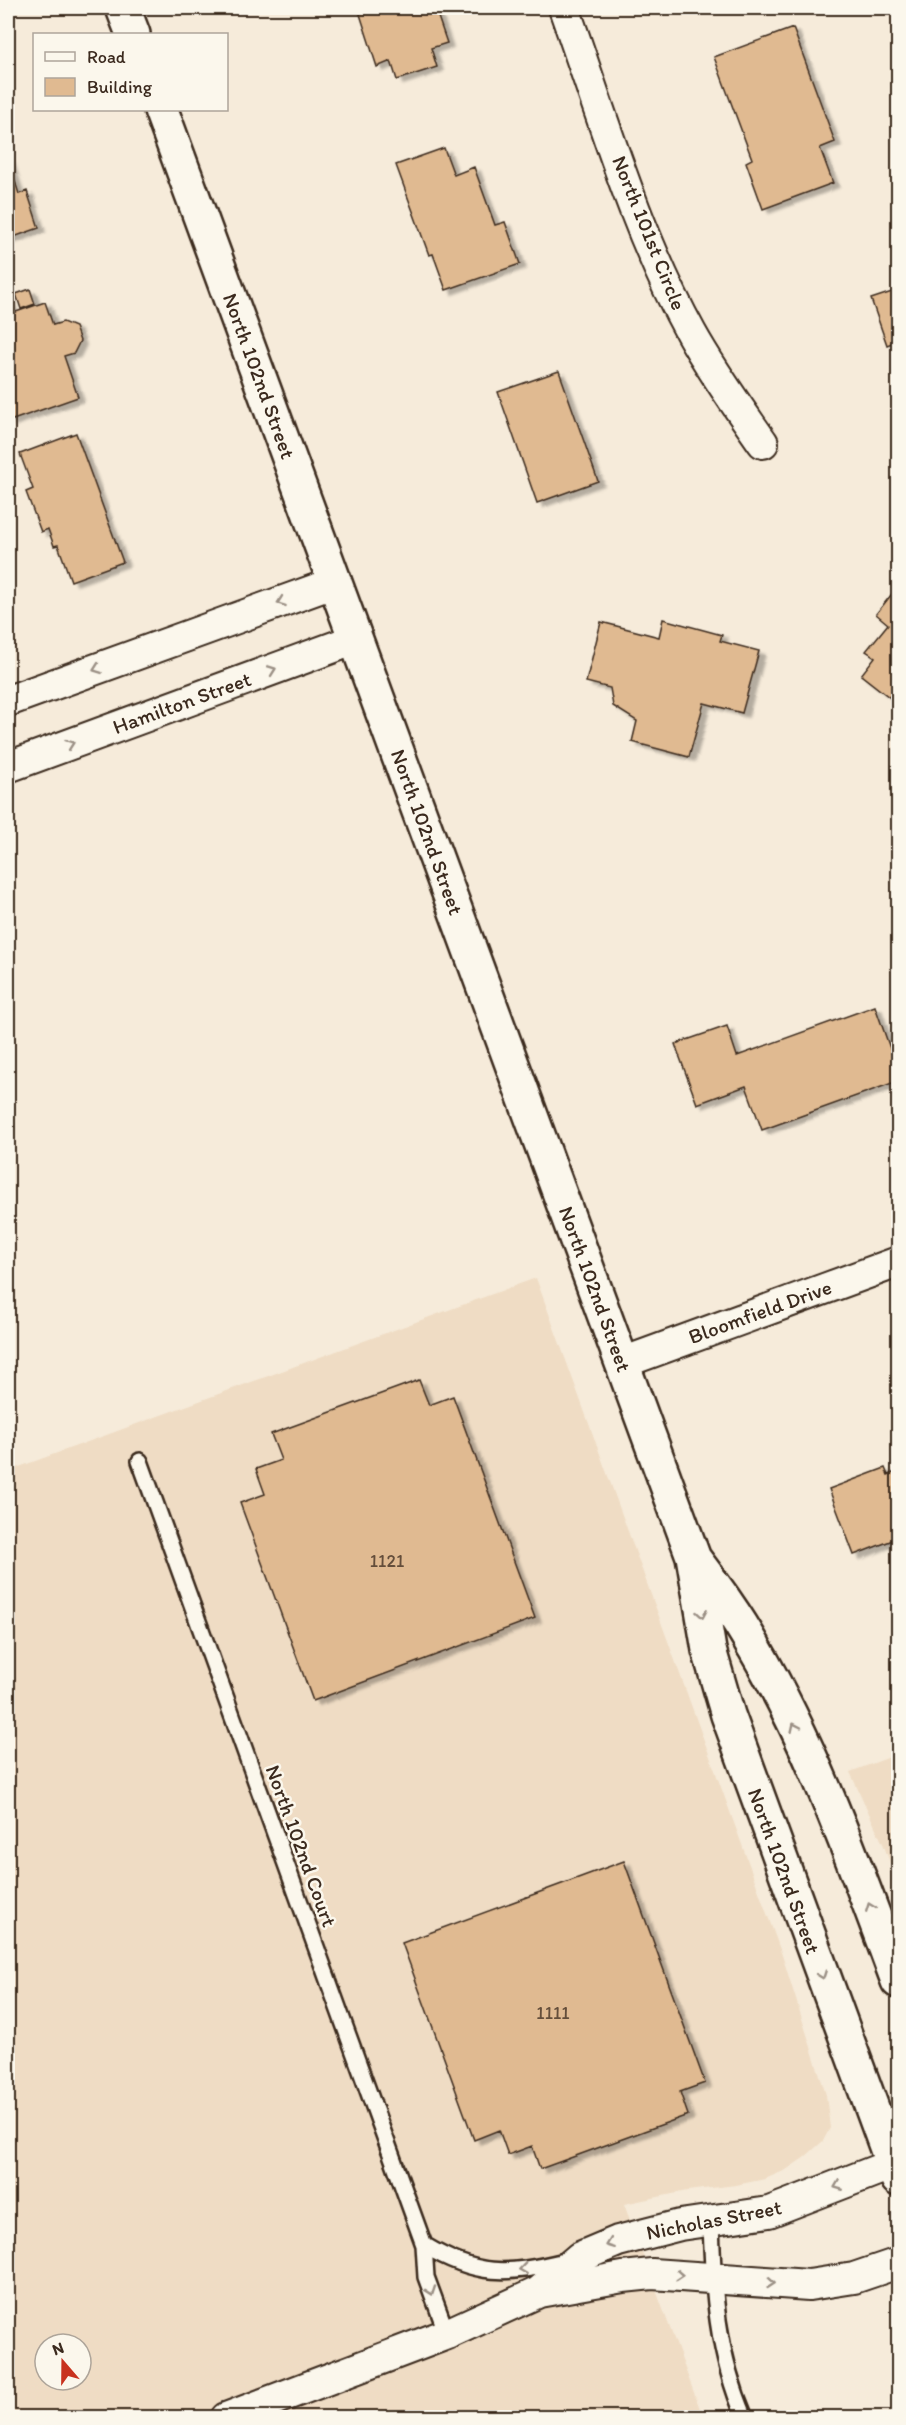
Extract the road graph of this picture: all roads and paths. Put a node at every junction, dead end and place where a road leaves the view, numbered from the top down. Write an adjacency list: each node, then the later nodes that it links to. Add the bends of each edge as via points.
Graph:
1 (123, 8): 3 (main road)
2 (564, 8): 5 (street, North 101st Circle, via 660,269 691,333)
3 (133, 33)
4 (161, 111): 6 (main road, North 102nd Street)
5 (763, 443)
6 (336, 582): 7 (main road, North 102nd Street); 8 (street, one-way to 8)
7 (356, 639): 9 (street, Hamilton Street, one-way to 7); 11 (main road, North 102nd Street)
8 (8, 701)
9 (10, 759)
10 (898, 1262): 11 (street, Bloomfield Drive)
11 (622, 1363): 13 (main road, North 102nd Street)
12 (140, 1461): 17 (lane, North 102nd Court)
13 (693, 1556): 14 (main road, North 102nd Street, one-way to 13, via 843,1836 771,1677 742,1626); 15 (main road, North 102nd Street, one-way to 15, via 709,1650 728,1715)
14 (898, 1981)
15 (897, 2169): 16 (street, Nicholas Street, one-way to 16, via 769,2212)
16 (711, 2222): 18 (street, Nicholas Street, one-way to 18, via 648,2232); 20 (lane)
17 (424, 2245): 18 (lane, one-way to 17, via 492,2271 460,2264); 22 (lane, North 102nd Court, one-way to 22, via 426,2277)
18 (580, 2257): 21 (street, Nicholas Street)
19 (898, 2263): 20 (street, Nicholas Street, one-way to 19, via 809,2285 854,2278)
20 (713, 2278): 21 (street, Nicholas Street, one-way to 20, via 652,2274); 24 (lane, via 720,2341)
21 (539, 2292): 22 (street, Nicholas Street)
22 (447, 2334): 23 (street, Nicholas Street)
23 (226, 2418)
24 (745, 2418)

